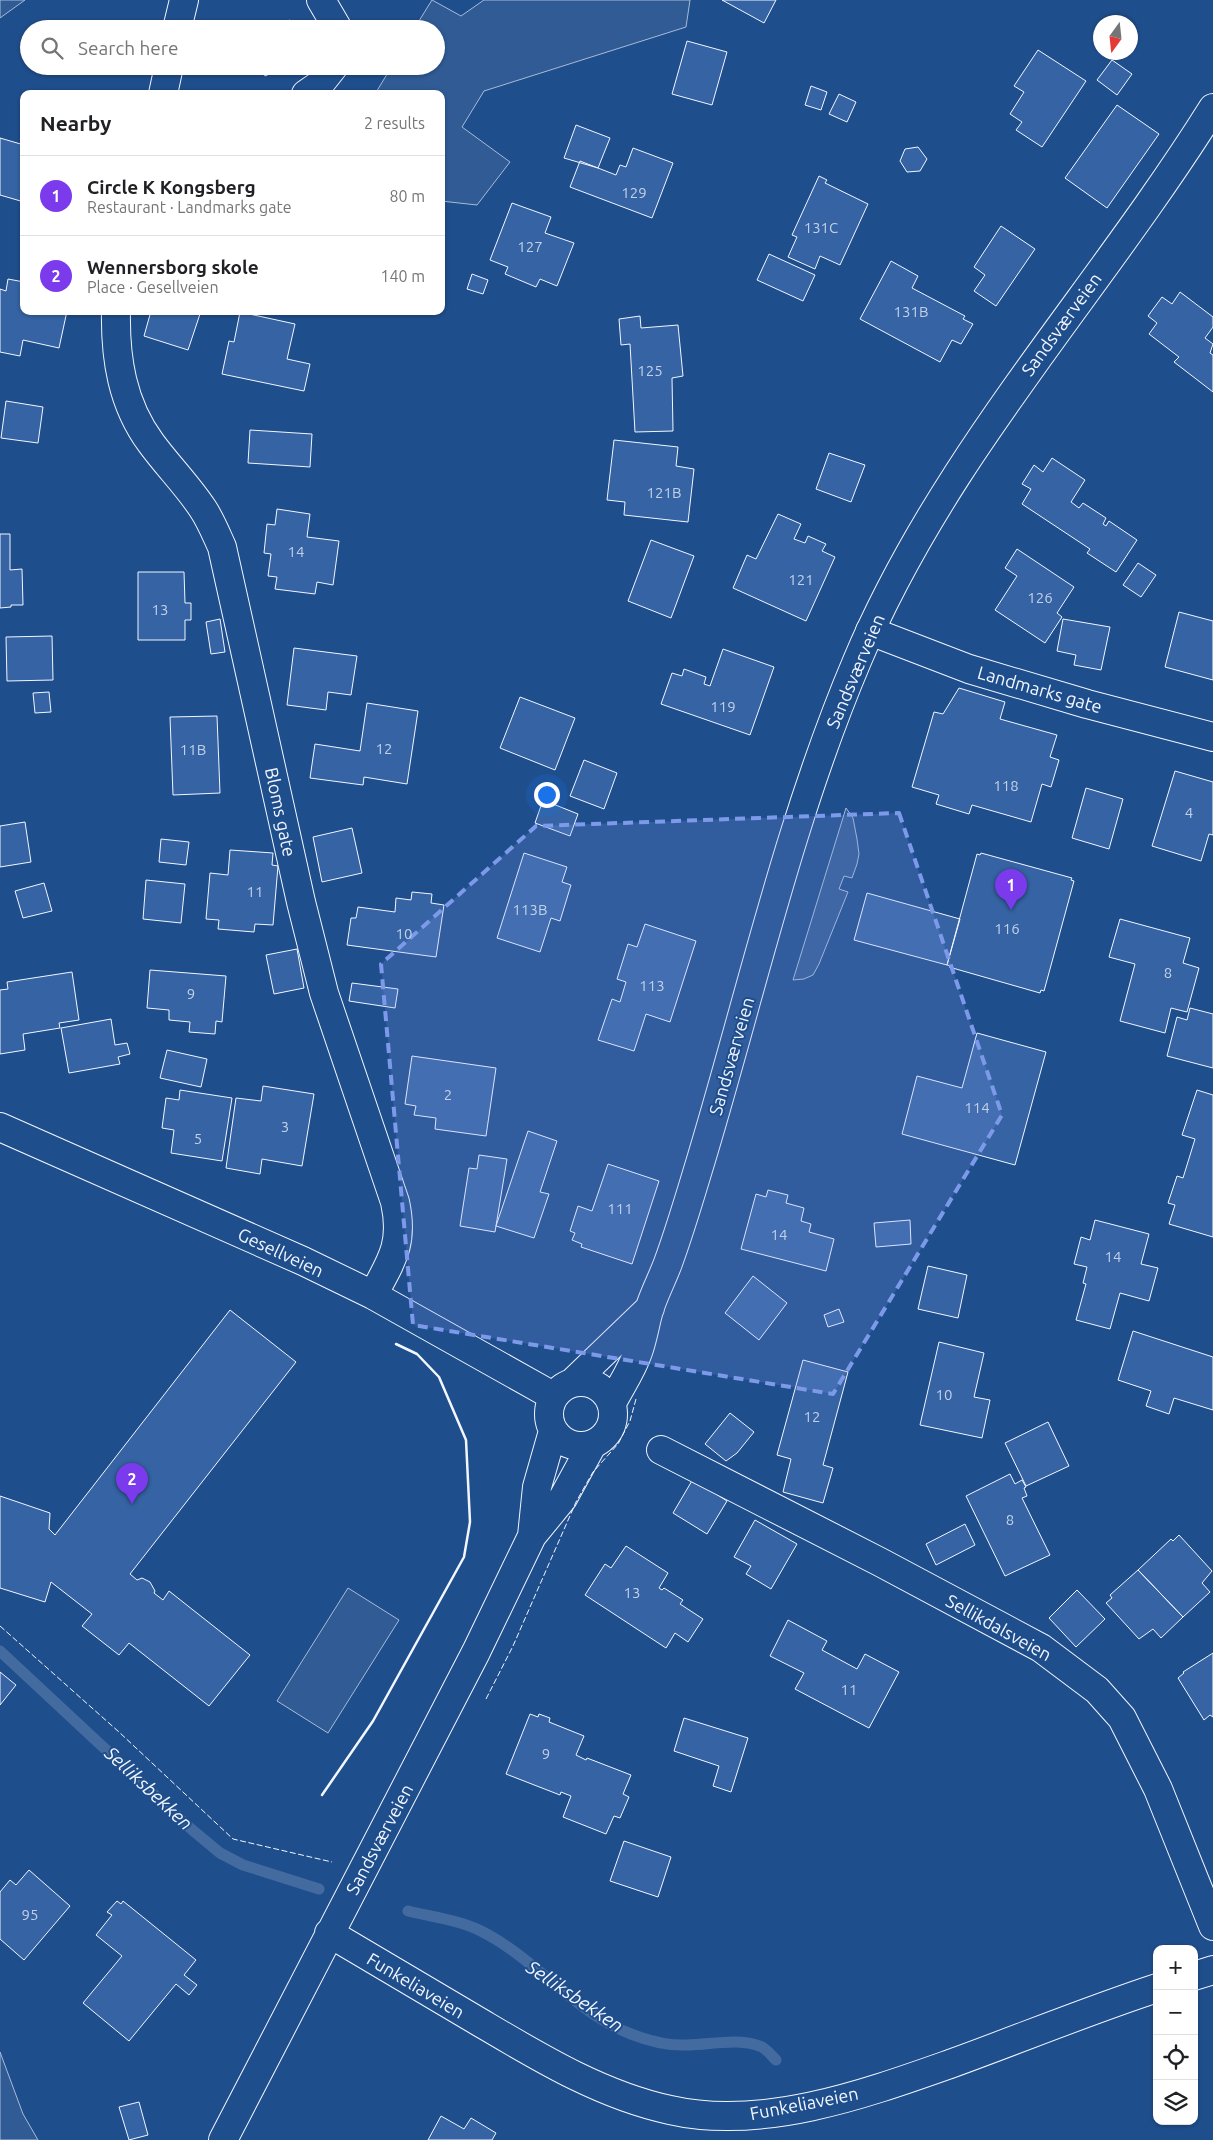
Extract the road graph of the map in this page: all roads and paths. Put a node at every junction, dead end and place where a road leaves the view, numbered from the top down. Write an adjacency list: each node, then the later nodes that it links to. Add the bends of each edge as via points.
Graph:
1 (184, 0): 3 (street)
2 (321, 0): 4 (street)
3 (179, 20)
4 (333, 20)
5 (167, 75): 7 (street)
6 (327, 75): 8 (street)
7 (164, 90)
8 (312, 90)
9 (1213, 108): 11 (street, Sandsværveien, via 970,452 919,535)
10 (116, 315): 14 (street, Bloms gate, via 115,343 128,402 150,441 204,510 222,547 324,993 398,1216 396,1248)
11 (870, 631): 12 (street, Landmarks gate, via 969,669); 15 (street, Sandsværveien, via 817,769 686,1209)
12 (1213, 738)
13 (0, 1127): 14 (street, Gesellveien)
14 (373, 1295): 16 (street, Gesellveien)
15 (650, 1308): 16 (street, Sandsværveien); 17 (street, Sandsværveien, via 638,1354)
16 (563, 1389): 17 (street, via 583,1381 601,1388); 18 (street, via 549,1407 548,1420)
17 (612, 1403): 19 (street, via 610,1428)
18 (553, 1431): 19 (street, via 570,1445); 21 (street, Sandsværveien, via 537,1487)
19 (592, 1445): 21 (street, Sandsværveien, via 563,1498)
20 (662, 1450): 22 (street, Sellikdalsveien, via 1041,1648 1097,1690 1122,1718 1151,1774)
21 (532, 1536): 23 (street, Sandsværveien, via 476,1652)
22 (1213, 1926)
23 (329, 1933): 26 (street, Funkeliaveien, via 496,2032 596,2085 642,2103 707,2116 776,2112 850,2096 912,2077); 27 (street, Sandsværveien)
24 (1213, 1970): 25 (street)
25 (1198, 1975)
26 (1153, 1989)
27 (223, 2140)

